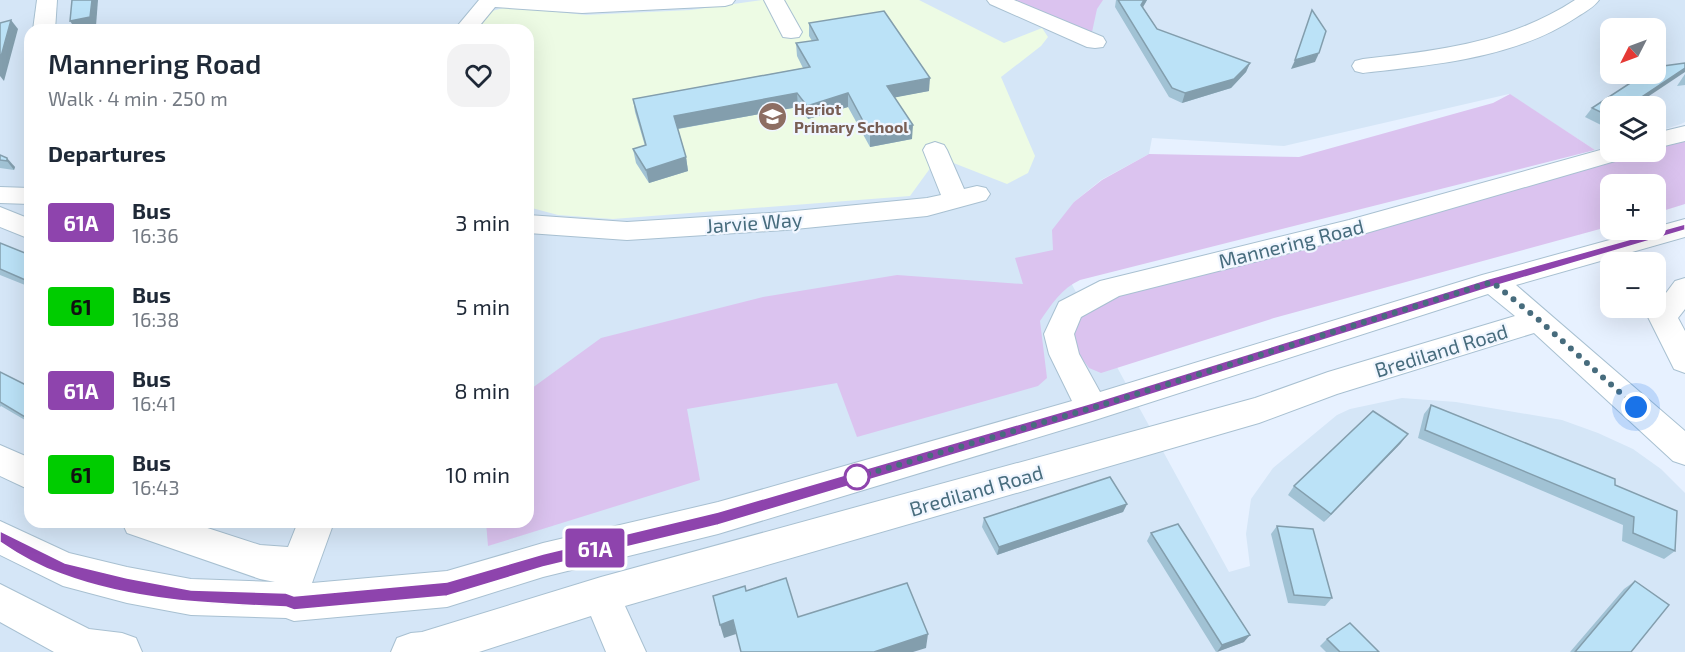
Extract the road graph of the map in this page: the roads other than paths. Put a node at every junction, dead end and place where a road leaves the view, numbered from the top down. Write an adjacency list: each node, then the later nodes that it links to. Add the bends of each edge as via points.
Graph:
1 (48, 0): 8 (street)
2 (490, 0): 6 (street, via 582,7); 9 (street)
3 (725, 0): 6 (street)
4 (774, 0): 10 (street)
5 (997, 0): 11 (street)
6 (690, 2)
7 (1575, 3): 14 (street, via 1528,34 1498,43 1440,56)
8 (45, 24)
9 (470, 24)
10 (791, 32)
11 (1070, 33): 12 (street); 13 (street)
12 (1095, 42)
13 (1052, 45)
14 (1361, 62)
15 (1685, 133): 16 (street)
16 (1666, 138)
17 (935, 150): 22 (street, Jarvie Way, via 967,197 927,207 785,221 627,231)
18 (1600, 158): 29 (street, Mannering Road, via 1349,230 1110,288 1069,310 1059,334 1064,354)
19 (0, 195): 20 (street)
20 (24, 196)
21 (0, 216): 23 (street)
22 (534, 224)
23 (24, 227)
24 (1685, 228): 25 (street)
25 (1492, 282): 27 (street); 29 (street)
26 (1685, 288): 28 (street, via 1663,317)
27 (1539, 320): 30 (street); 37 (street, Brediland Road, via 1328,384 1259,410)
28 (1685, 361)
29 (1092, 408): 38 (street, via 718,518 543,560 447,589 294,603)
30 (1685, 451)
31 (0, 459): 32 (street)
32 (24, 472)
33 (158, 528): 36 (street, via 260,562)
34 (314, 528): 36 (street)
35 (0, 537): 38 (street, via 63,569 127,585 191,597)
36 (302, 565): 38 (street)
37 (601, 595): 41 (street, Brediland Road); 42 (street)
38 (286, 600)
39 (0, 602): 40 (street, via 85,648)
40 (122, 652)
41 (411, 652)
42 (626, 652)

